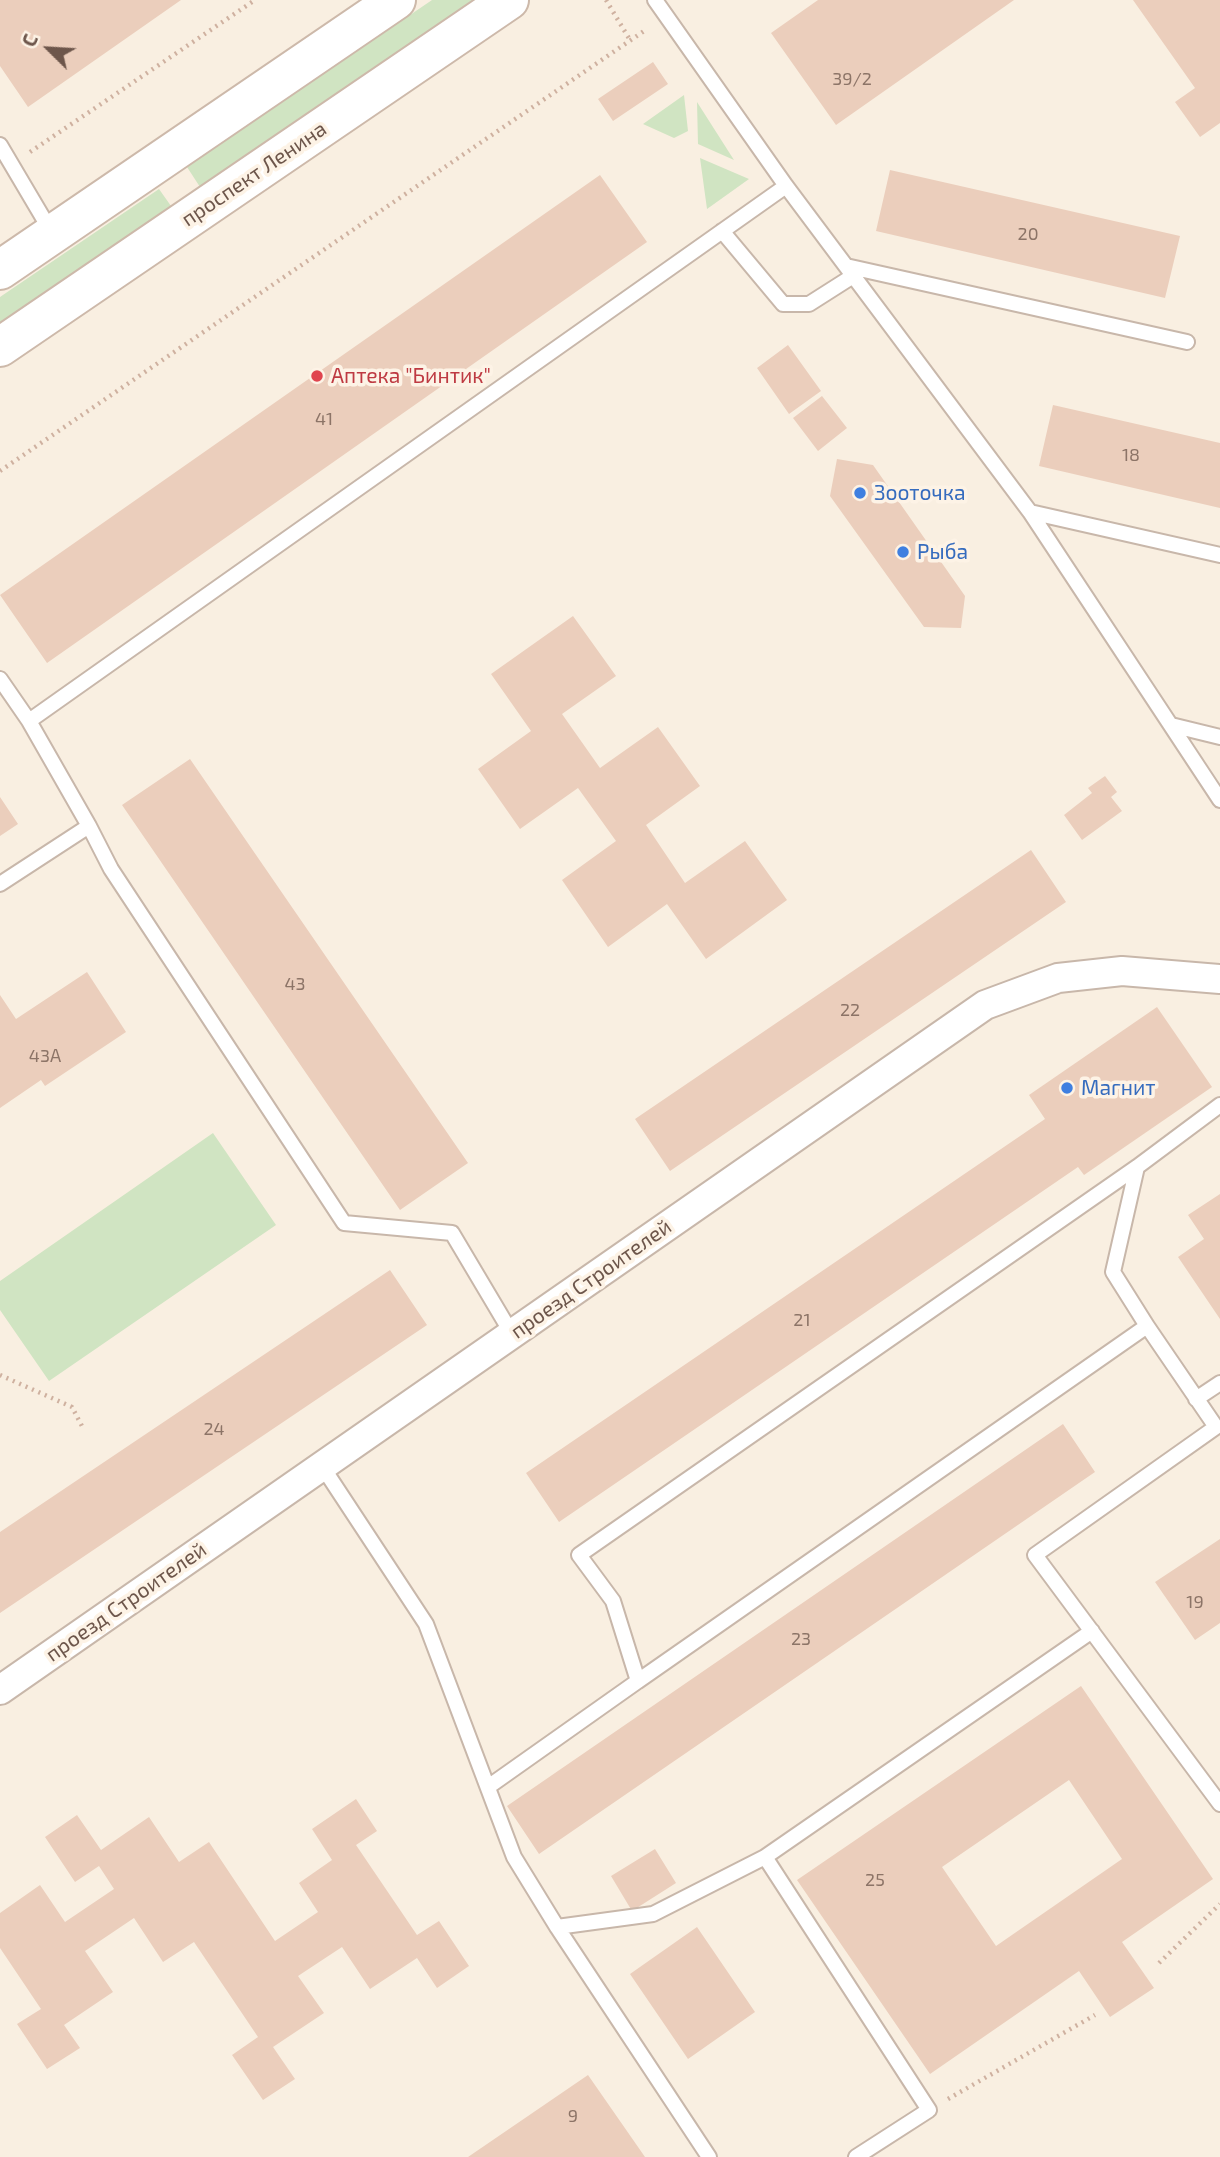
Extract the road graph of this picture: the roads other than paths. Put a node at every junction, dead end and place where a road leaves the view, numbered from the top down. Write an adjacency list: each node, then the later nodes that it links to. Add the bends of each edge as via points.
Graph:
1 (396, 0): 7 (main road)
2 (509, 0): 11 (main road, проспект Ленина)
3 (655, 0): 5 (lane)
4 (0, 145): 7 (lane)
5 (786, 186): 6 (lane); 9 (lane)
6 (722, 231): 9 (lane, via 783,304 809,304); 15 (lane)
7 (53, 234): 8 (main road)
8 (0, 270)
9 (850, 271): 10 (lane); 12 (lane)
10 (1186, 342)
11 (0, 347)
12 (1030, 512): 13 (lane); 16 (lane)
13 (1220, 555)
14 (0, 679): 15 (lane)
15 (29, 721): 19 (lane)
16 (1171, 725): 17 (lane); 18 (lane)
17 (1220, 737)
18 (1220, 800)
19 (89, 827): 20 (lane); 25 (lane, via 111,869 344,1223 452,1233)
20 (0, 884)
21 (1220, 979): 25 (street, проезд Строителей, via 1122,971 1058,978 985,1005)
22 (1220, 1105): 23 (lane)
23 (1137, 1167): 24 (lane, via 1113,1272); 30 (lane, via 579,1555 613,1601)
24 (1147, 1326): 27 (lane); 30 (lane)
25 (512, 1334): 28 (street, проезд Строителей)
26 (1220, 1383): 27 (lane)
27 (1196, 1399): 29 (lane, via 1216,1427 1035,1555)
28 (321, 1466): 31 (street, проезд Строителей); 32 (lane, via 426,1624)
29 (1092, 1632): 33 (lane); 34 (lane)
30 (638, 1681): 32 (lane)
31 (0, 1690)
32 (488, 1787): 35 (lane, via 514,1857)
33 (1220, 1804)
34 (765, 1857): 35 (lane, via 653,1914); 37 (lane, via 929,2110)
35 (557, 1927): 36 (lane)
36 (709, 2157)
37 (856, 2157)

